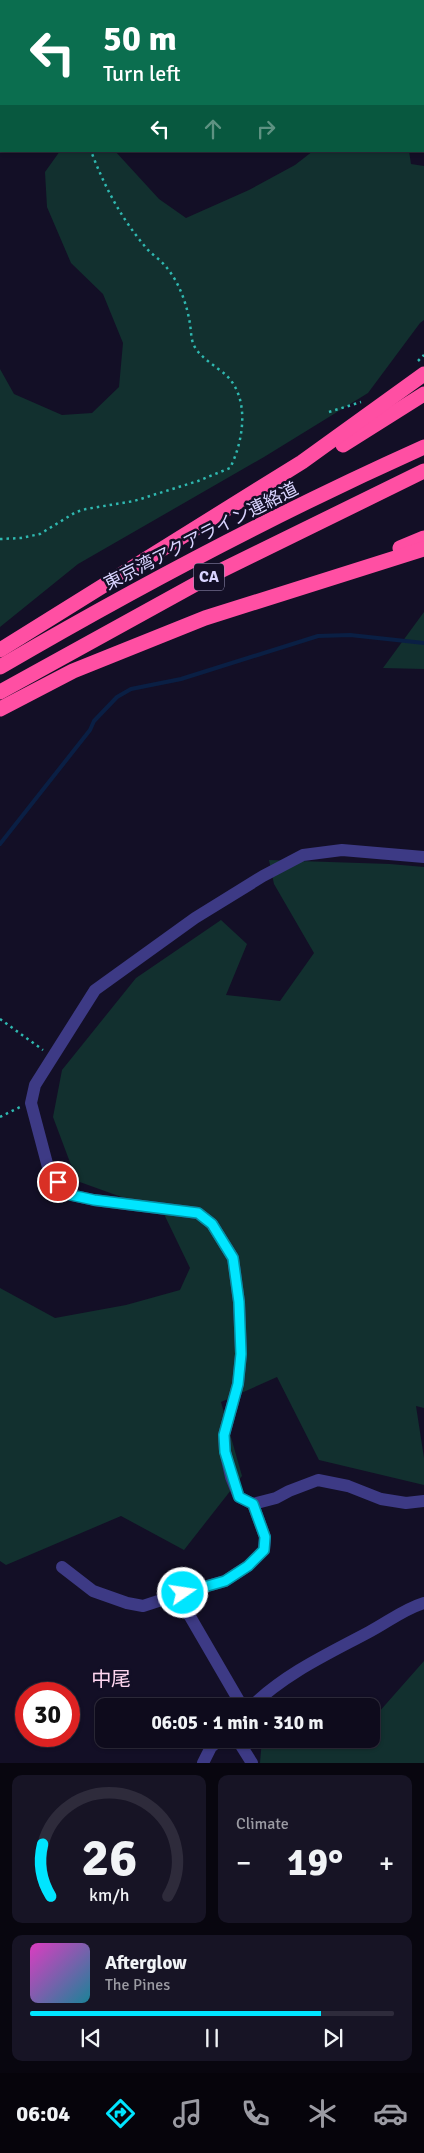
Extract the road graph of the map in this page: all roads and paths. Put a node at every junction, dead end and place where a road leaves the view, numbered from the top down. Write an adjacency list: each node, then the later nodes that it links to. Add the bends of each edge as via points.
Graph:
1 (91, 152): 8 (path, via 104,184 126,222 149,251 168,268 184,298 193,344 238,391 242,420 237,453 230,468 198,481 134,501 76,512 40,534)
2 (424, 374): 5 (highway)
3 (424, 394): 5 (highway, via 340,447)
4 (424, 447): 12 (highway, 東京湾アクアライン連絡道 / CA, via 202,555 78,621)
5 (302, 462): 11 (highway)
6 (424, 471): 13 (highway, CA, via 214,574)
7 (424, 538): 10 (highway, via 372,559)
8 (0, 539)
9 (424, 550): 10 (highway)
10 (344, 575): 14 (highway, via 205,618 73,671)
11 (0, 650)
12 (0, 668)
13 (0, 692)
14 (0, 709)
15 (424, 856): 17 (street, via 342,850 303,855 195,918 95,990)
16 (0, 1019): 17 (path)
17 (52, 1057): 18 (street, via 35,1085)
18 (31, 1103): 19 (path); 21 (street, via 49,1171 71,1195 198,1213 212,1224 233,1258 241,1354 238,1384 224,1435 225,1452 239,1497)
19 (0, 1117)
20 (424, 1501): 21 (street, via 382,1500 348,1486 318,1480)
21 (253, 1504): 23 (street, via 265,1537 264,1550 248,1566 225,1581)
22 (62, 1567): 23 (street, via 93,1591 127,1603 144,1606)
23 (183, 1593): 25 (street, via 181,1601)
24 (424, 1602): 26 (street, via 312,1662)
25 (237, 1698)
26 (260, 1698)
27 (210, 1748): 29 (street)
28 (243, 1748): 30 (street)
29 (202, 1763)
30 (252, 1763)

